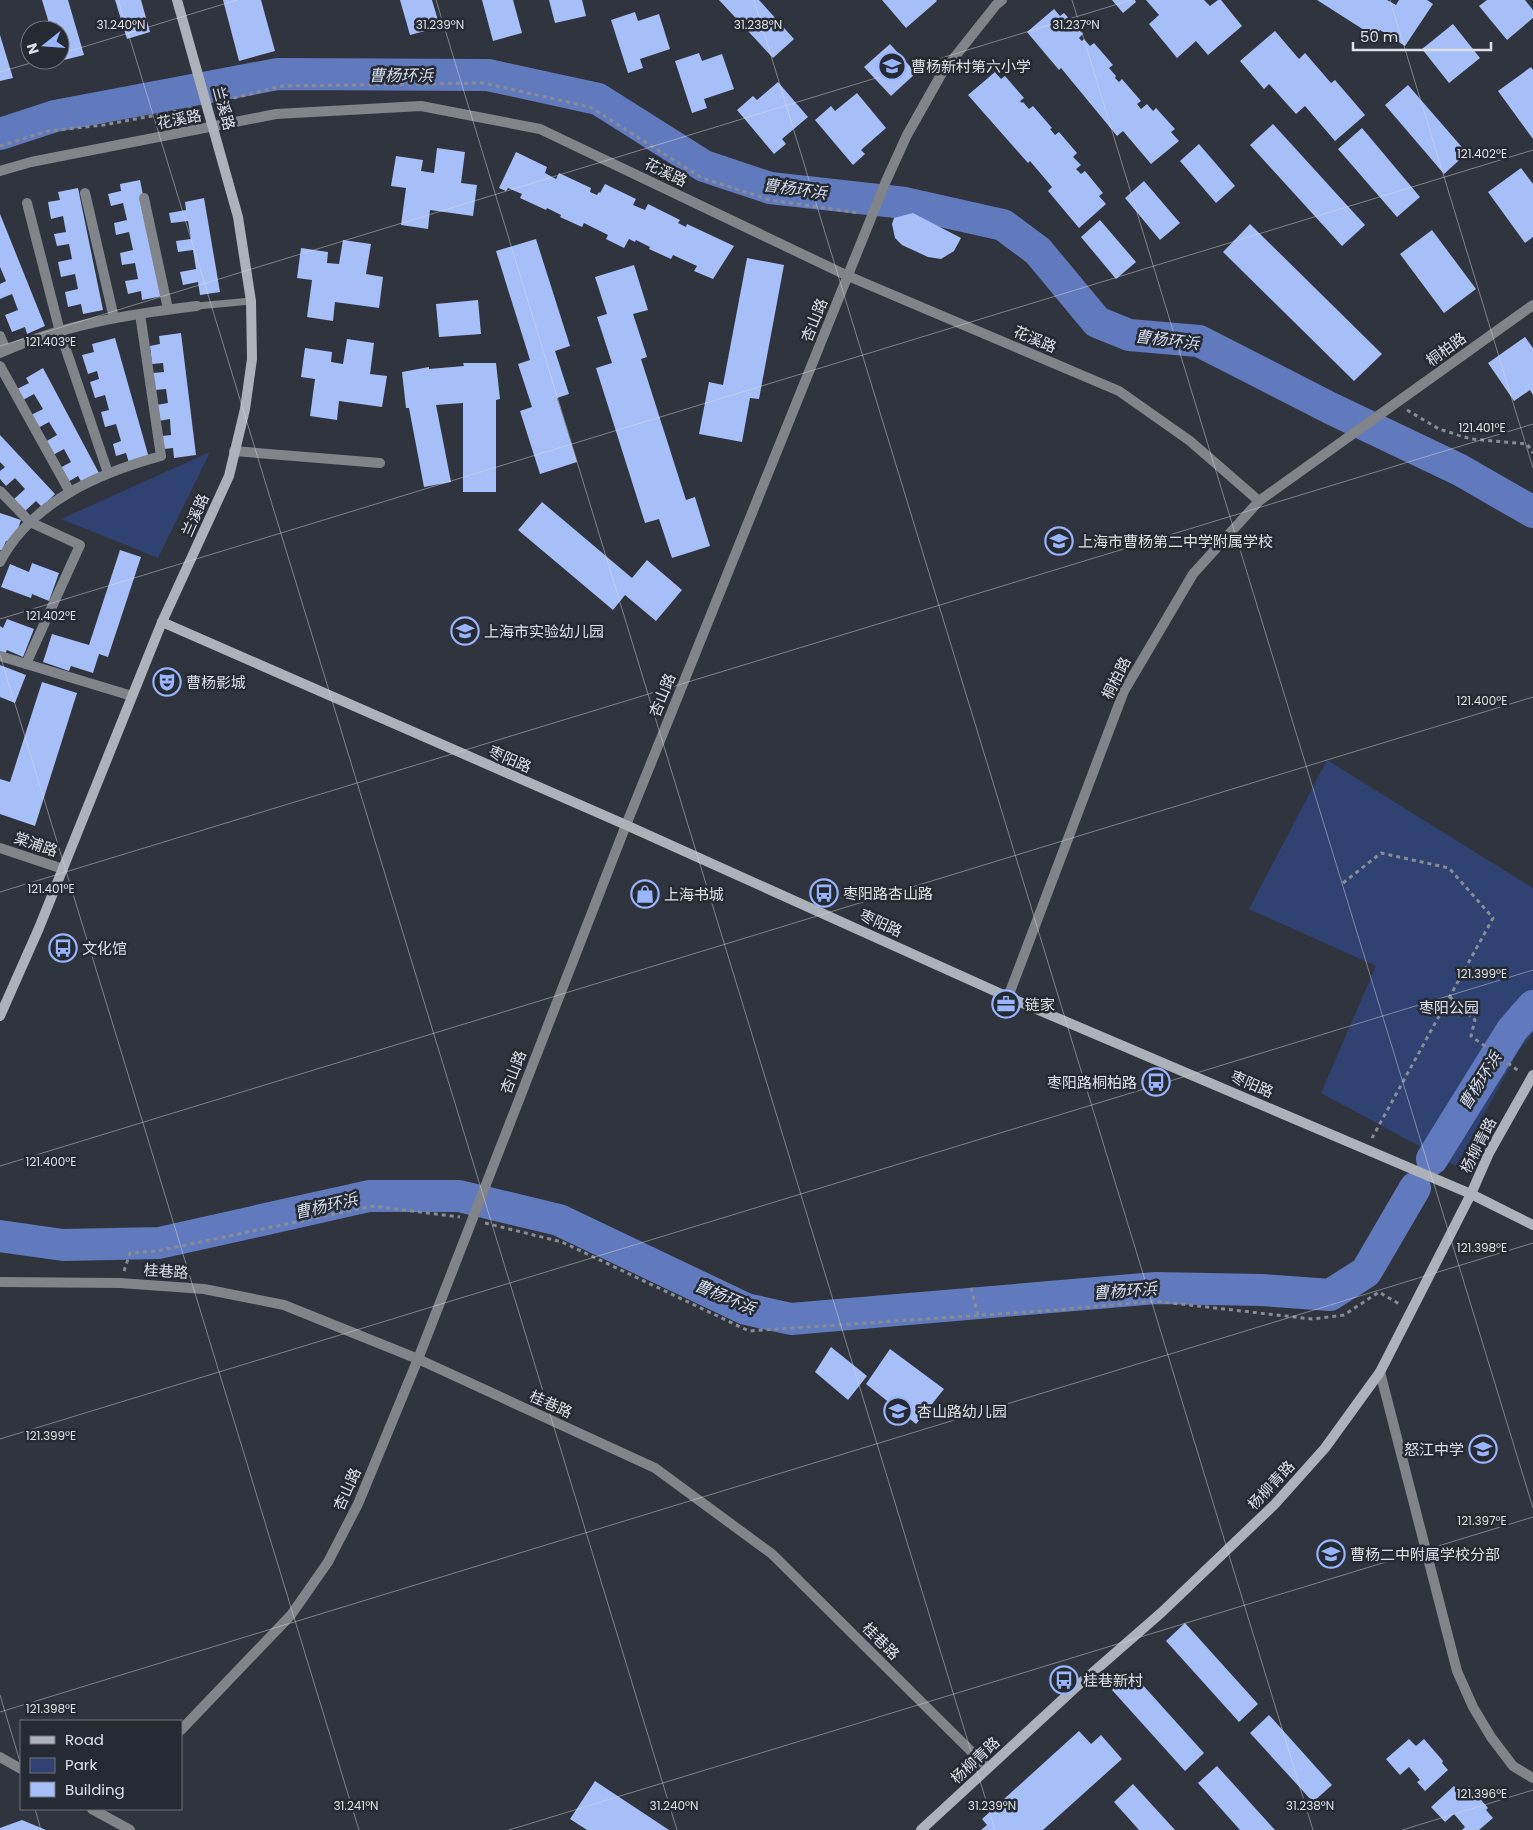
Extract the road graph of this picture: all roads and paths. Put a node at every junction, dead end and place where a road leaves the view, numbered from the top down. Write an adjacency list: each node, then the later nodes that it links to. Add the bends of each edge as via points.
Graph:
1 (177, 0): 3 (street, 兰溪路)
2 (997, 2): 10 (street, 杏山路, via 942,72 907,135)
3 (208, 104): 4 (street, 兰溪路); 5 (path, via 104,125 48,131)
4 (214, 127): 6 (street, 花溪路, via 31,162); 10 (street, 花溪路, via 276,114 421,106 540,129); 11 (street, 兰溪路, via 238,217)
5 (0, 146)
6 (0, 171)
7 (85, 193): 16 (street)
8 (144, 198): 14 (street)
9 (27, 203): 17 (street)
10 (848, 276): 28 (street, 花溪路, via 1119,391 1190,441); 35 (street, 杏山路)
11 (252, 301): 13 (lane); 22 (street, 兰溪路, via 252,358 245,409)
12 (1533, 305): 21 (street, 桐柏路)
13 (197, 306): 14 (street)
14 (168, 309): 15 (street)
15 (140, 314): 16 (street); 25 (street, via 161,456)
16 (114, 318): 17 (street)
17 (60, 332): 19 (street); 25 (street)
18 (0, 336): 19 (street)
19 (3, 352)
20 (0, 366): 27 (street)
21 (1395, 403): 23 (path, via 1439,429 1471,439 1527,444); 28 (street, 桐柏路)
22 (234, 451): 24 (street); 31 (street, 兰溪路, via 229,476)
23 (1533, 453)
24 (380, 463)
25 (108, 473): 27 (street)
26 (0, 491): 29 (street)
27 (70, 492): 29 (street)
28 (1258, 501): 39 (street, 桐柏路, via 1193,574 1124,691)
29 (30, 522): 30 (street); 33 (street, via 80,545)
30 (1, 559)
31 (162, 622): 34 (street, 兰溪路); 35 (street, 枣阳路)
32 (0, 656): 33 (street)
33 (26, 664): 34 (street)
34 (132, 696): 37 (street, 兰溪路)
35 (626, 825): 39 (street, 枣阳路); 45 (street, 杏山路)
36 (0, 848): 37 (street, 棠浦路)
37 (63, 869): 41 (street, 兰溪路)
38 (1344, 883): 40 (path, via 1381,853 1449,868 1493,918)
39 (1008, 997): 43 (street, 枣阳路)
40 (1450, 997): 42 (path, via 1475,1020 1471,1036); 43 (path)
41 (0, 1016)
42 (1532, 1077): 44 (street, 杨柳青路, via 1488,1153)
43 (1366, 1149): 44 (street, 枣阳路)
44 (1471, 1194): 46 (street, 枣阳路); 50 (street, 杨柳青路)
45 (472, 1219): 48 (path, via 372,1206 157,1252 130,1253); 51 (path, via 562,1242 749,1331); 52 (street, 杏山路)
46 (1533, 1225)
47 (0, 1282): 48 (street, 桂巷路)
48 (120, 1283): 52 (street, 桂巷路, via 204,1289 284,1305)
49 (971, 1288): 51 (path)
50 (1411, 1311): 51 (path, via 1379,1292 1344,1315 1312,1319 1154,1301); 53 (street, 杨柳青路)
51 (977, 1315)
52 (418, 1359): 54 (street, 杏山路, via 358,1504 328,1562 291,1614); 56 (street, 桂巷路, via 655,1468 685,1489 772,1554)
53 (1380, 1372): 56 (street, 杨柳青路, via 1325,1448 1275,1504 1162,1612); 58 (street, via 1456,1671 1472,1708 1491,1737 1513,1766)
54 (182, 1729)
55 (1, 1761): 57 (street)
56 (988, 1768): 61 (street, 杨柳青路)
57 (20, 1769)
58 (1533, 1778)
59 (105, 1812): 60 (street)
60 (130, 1830)
61 (921, 1830)

